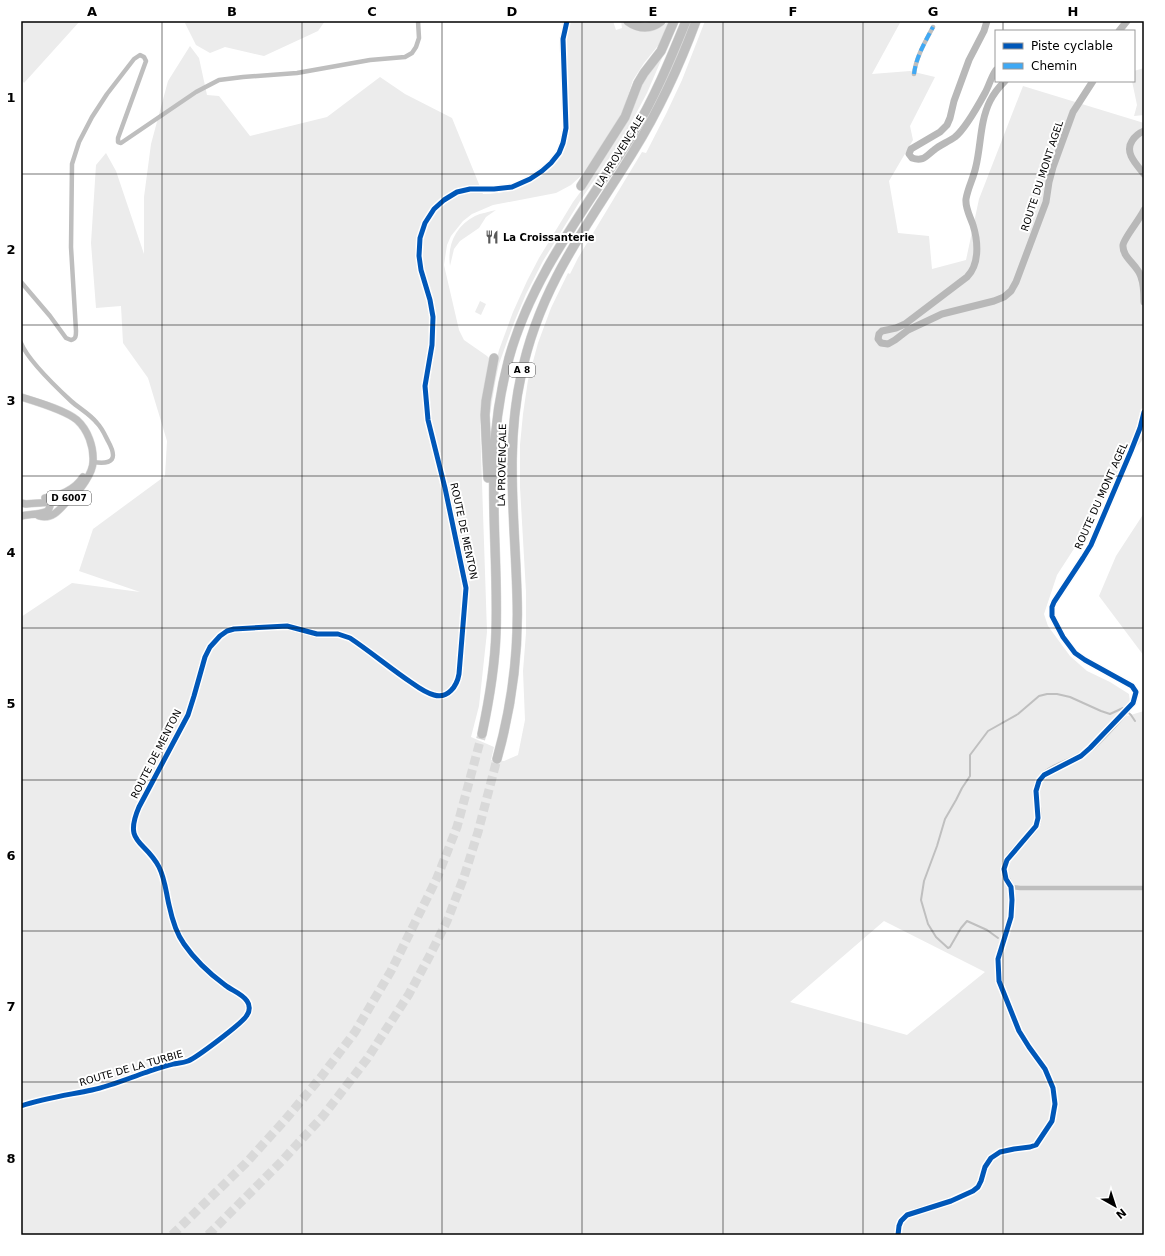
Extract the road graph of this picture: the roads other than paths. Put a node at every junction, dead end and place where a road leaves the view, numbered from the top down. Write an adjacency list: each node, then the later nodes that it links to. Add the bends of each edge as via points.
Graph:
1 (418, 21): 20 (street, via 419,38 416,47 412,53 404,57 219,80 196,92 121,143 118,142 118,138 146,61 140,55 134,59 92,117 79,142 72,164 71,247 76,331 74,339 66,338)
2 (567, 21): 38 (street, ROUTE DE MENTON, via 563,38 566,128 558,153 542,171 512,187 470,189 457,192 444,200 434,208 420,238 420,270 433,317 432,345 425,386 428,420 446,488 466,588 456,684 447,693 434,695 342,635 317,634 286,626 227,631 217,638 207,652 188,715 135,817 133,832 163,875 171,914 180,938 208,970 245,998)
3 (628, 21): 4 (highway, via 637,26 647,27)
4 (662, 21)
5 (674, 21): 18 (highway, via 661,51 638,83 625,117)
6 (686, 21): 33 (highway, LA PROVENÇALE / A 8, via 658,87 637,126 552,259 517,333 506,370 496,426)
7 (696, 21): 35 (highway, LA PROVENÇALE / A 8, via 674,77 650,122 558,274 541,310 524,364 515,408 511,457 517,598 516,648 509,705)
8 (987, 21): 12 (street, via 969,60 947,125 911,149 909,154 912,158 924,158 956,136 985,94)
9 (1127, 21): 11 (street)
10 (933, 27): 13 (street, via 915,65)
11 (1120, 30)
12 (995, 72)
13 (914, 74)
14 (1003, 82): 15 (street, ROUTE DU MONT AGEL, via 990,102 982,126 976,167 966,200 976,240 975,267 967,277 905,324 882,331 878,339 881,343 888,344 908,330 942,314 994,301 1011,291 1046,202 1053,167 1073,112)
15 (1092, 82)
16 (1144, 131): 17 (street, via 1135,136 1130,143 1132,157)
17 (1144, 174)
18 (581, 186)
19 (1144, 210): 21 (street, via 1123,244 1124,251 1141,276)
20 (21, 282)
21 (1144, 302)
22 (21, 343): 26 (street, via 30,358 62,392 103,430 114,455 108,463)
23 (494, 358): 33 (highway, via 486,401 485,428 488,485)
24 (21, 397): 26 (main road, via 69,414 78,421 90,441)
25 (1144, 412): 36 (street, ROUTE DU MONT AGEL, via 1131,451 1091,545 1052,607 1052,616 1075,653 1132,686 1136,697 1086,752 1044,775 1039,781 1036,791 1036,826 1007,860 1004,869)
26 (92, 460): 27 (main road, D 6007, via 92,469); 28 (main road, D 6007, via 82,479)
27 (71, 497): 28 (main road, D 6007); 30 (main road)
28 (54, 499): 29 (main road, D 6007); 30 (main road); 31 (main road, via 48,511)
29 (21, 503)
30 (58, 511): 31 (main road, via 50,516 41,517)
31 (36, 514): 32 (main road)
32 (21, 516)
33 (495, 539): 34 (highway, LA PROVENÇALE / A 8, via 496,632 492,679)
34 (482, 734)
35 (497, 758)
36 (1011, 887): 37 (street); 40 (street, via 1011,917 998,959 999,981 1019,1031 1045,1069 1053,1088 1055,1104 1052,1121 1036,1145 1000,1152 991,1158 978,1187 973,1191 907,1215 901,1221)
37 (1144, 888)
38 (249, 1006): 39 (street, ROUTE DE LA TURBIE, via 248,1015 242,1021 187,1062 93,1090)
39 (21, 1106)
40 (898, 1235)

